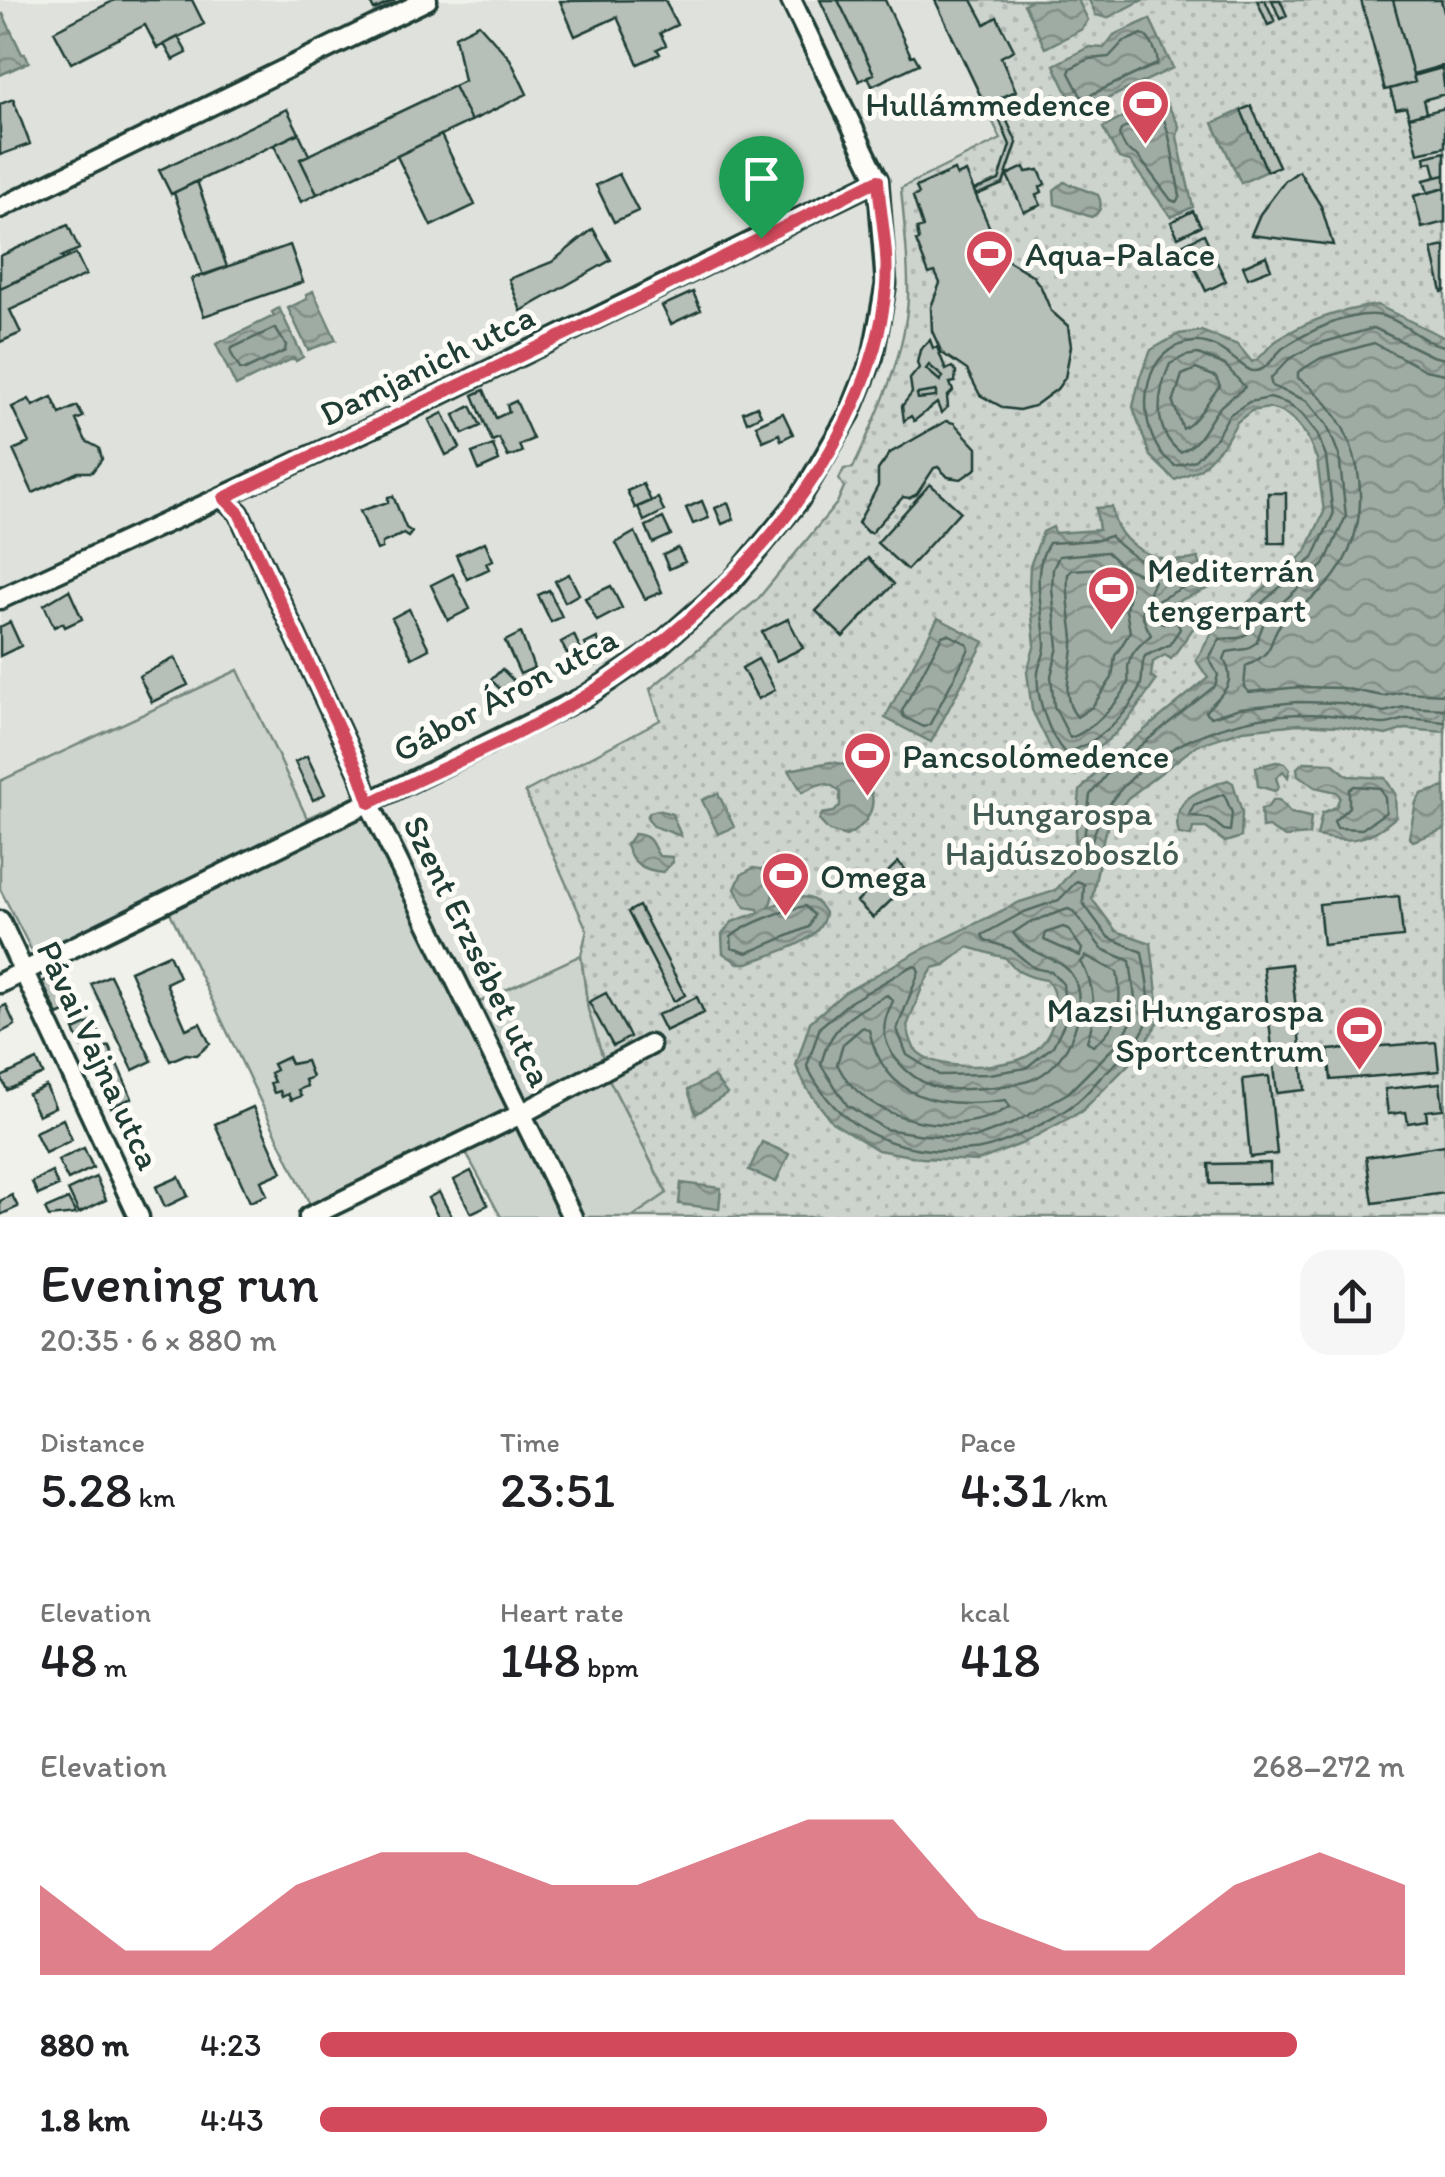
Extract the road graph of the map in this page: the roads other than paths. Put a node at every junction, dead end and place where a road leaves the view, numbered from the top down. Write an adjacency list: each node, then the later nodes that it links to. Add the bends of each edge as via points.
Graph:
1 (427, 0): 4 (street)
2 (791, 0): 3 (street)
3 (878, 180): 5 (street, Damjanich utca); 7 (street, Gábor Áron utca, via 886,284 873,356 850,413 807,486 744,568 650,653 586,696)
4 (0, 208)
5 (224, 498): 6 (street, Damjanich utca); 7 (street, Szent Erzsébet utca, via 239,513)
6 (0, 598)
7 (370, 803): 9 (street, Gábor Áron utca); 12 (street, Szent Erzsébet utca)
8 (0, 921): 9 (street, Pávai Vajna utca)
9 (24, 971): 10 (street, Gábor Áron utca); 13 (street, Pávai Vajna utca)
10 (0, 982)
11 (650, 1045): 12 (street)
12 (521, 1114): 14 (street); 15 (street, Szent Erzsébet utca)
13 (139, 1217)
14 (309, 1217)
15 (572, 1217)

